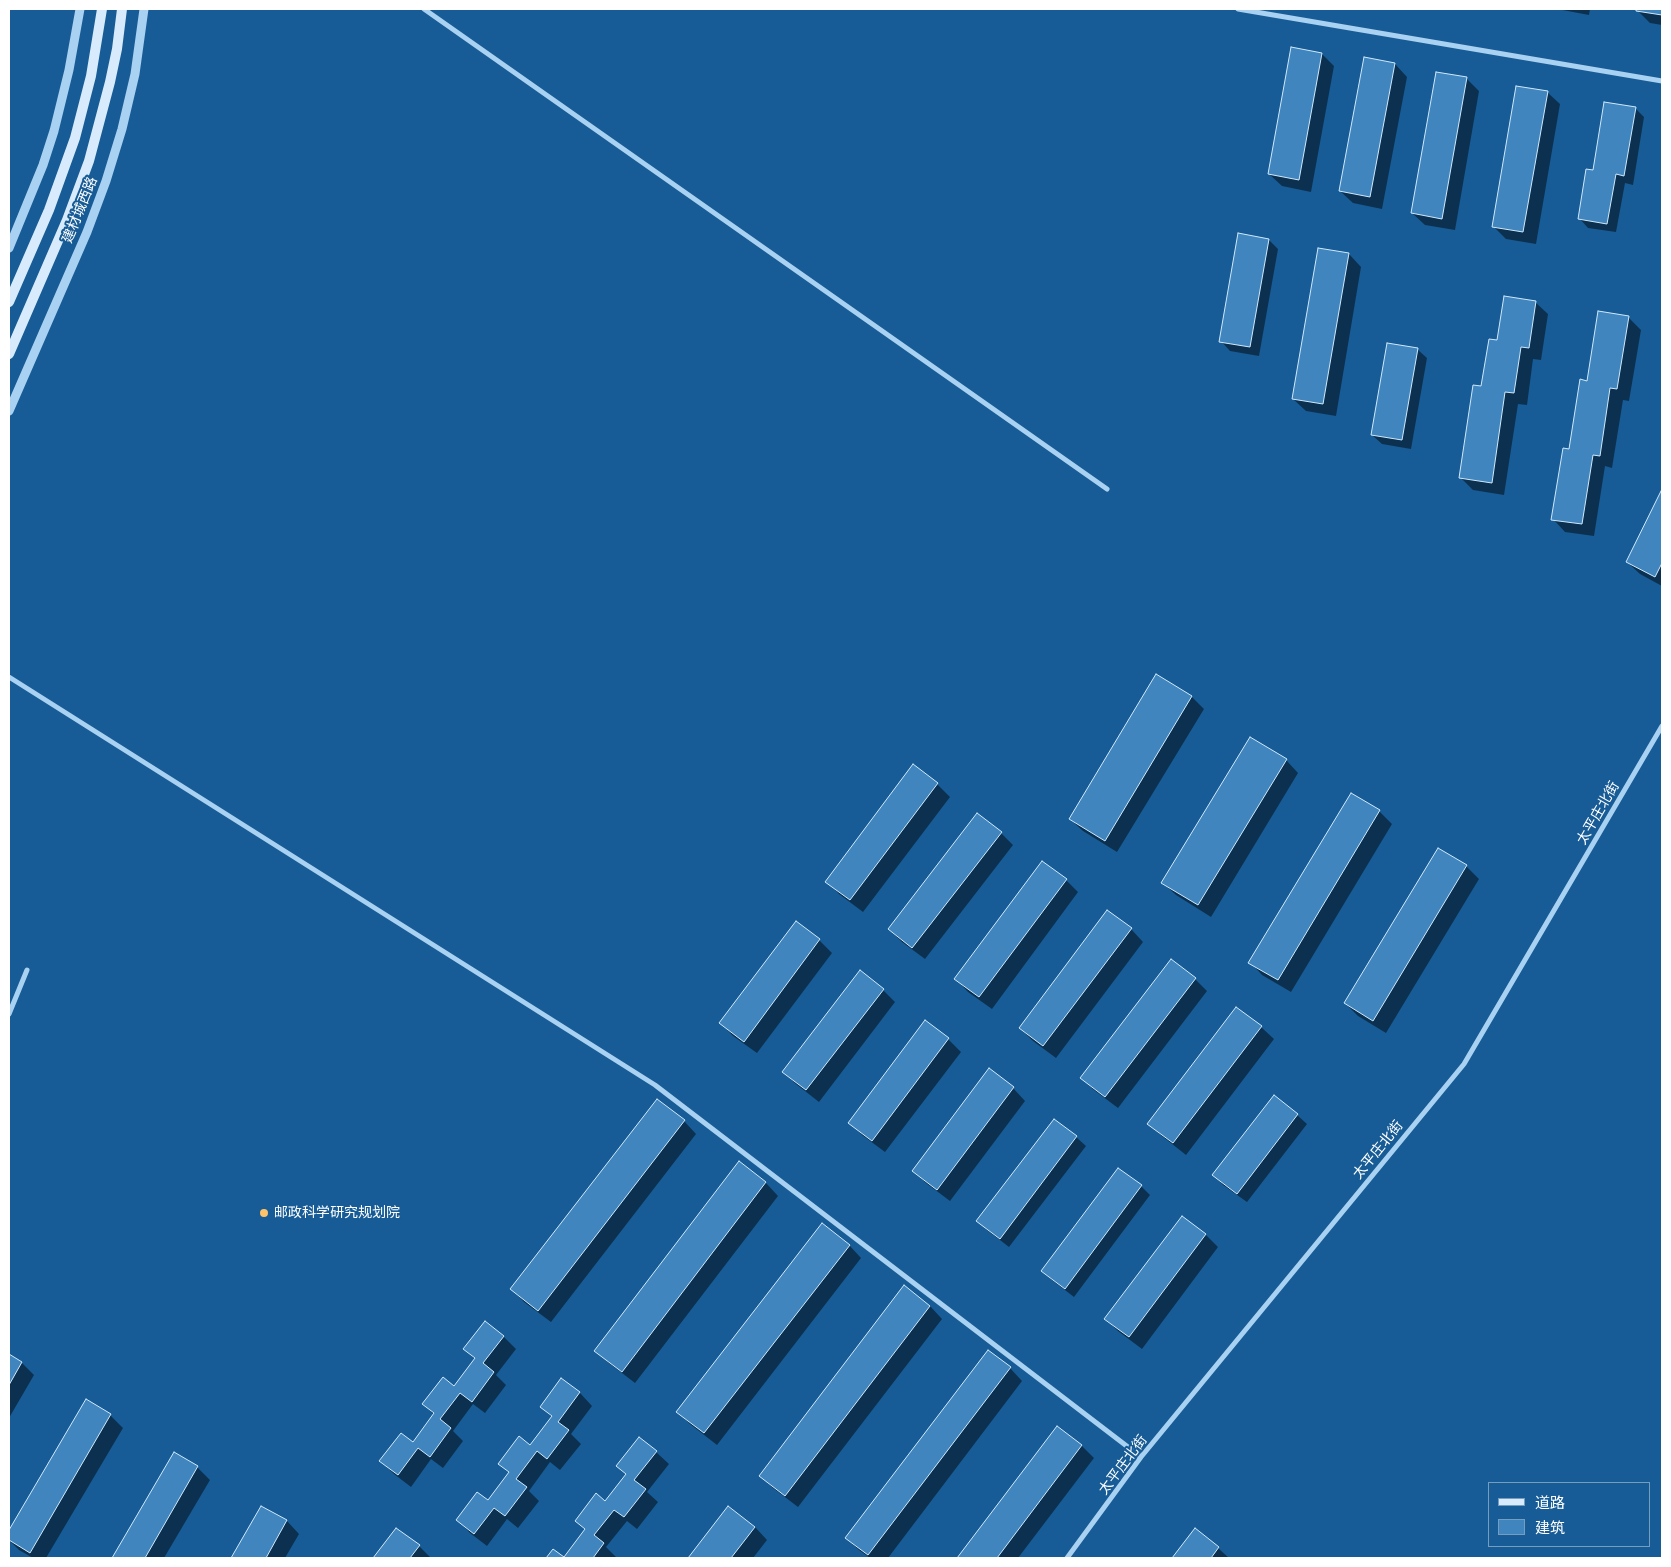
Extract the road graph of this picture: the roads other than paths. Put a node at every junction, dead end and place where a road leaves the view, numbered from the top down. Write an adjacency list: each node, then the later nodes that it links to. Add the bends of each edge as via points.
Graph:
1 (80, 9): 8 (street, via 54,131)
2 (102, 9): 9 (main road, via 91,76 75,138 49,210)
3 (122, 9): 10 (main road, 建材城西路, via 110,82 89,161)
4 (144, 9): 11 (street, 建材城西路, via 135,74 106,181)
5 (424, 9): 12 (street)
6 (1238, 9): 7 (street)
7 (1662, 81)
8 (9, 248)
9 (9, 302)
10 (9, 354)
11 (9, 411)
12 (1107, 489)
13 (9, 677): 17 (street, via 655,1085)
14 (1662, 726): 17 (street, 太平庄北街, via 1464,1064)
15 (27, 970): 16 (street)
16 (9, 1014)
17 (1141, 1457): 18 (street, 太平庄北街)
18 (1068, 1558)

